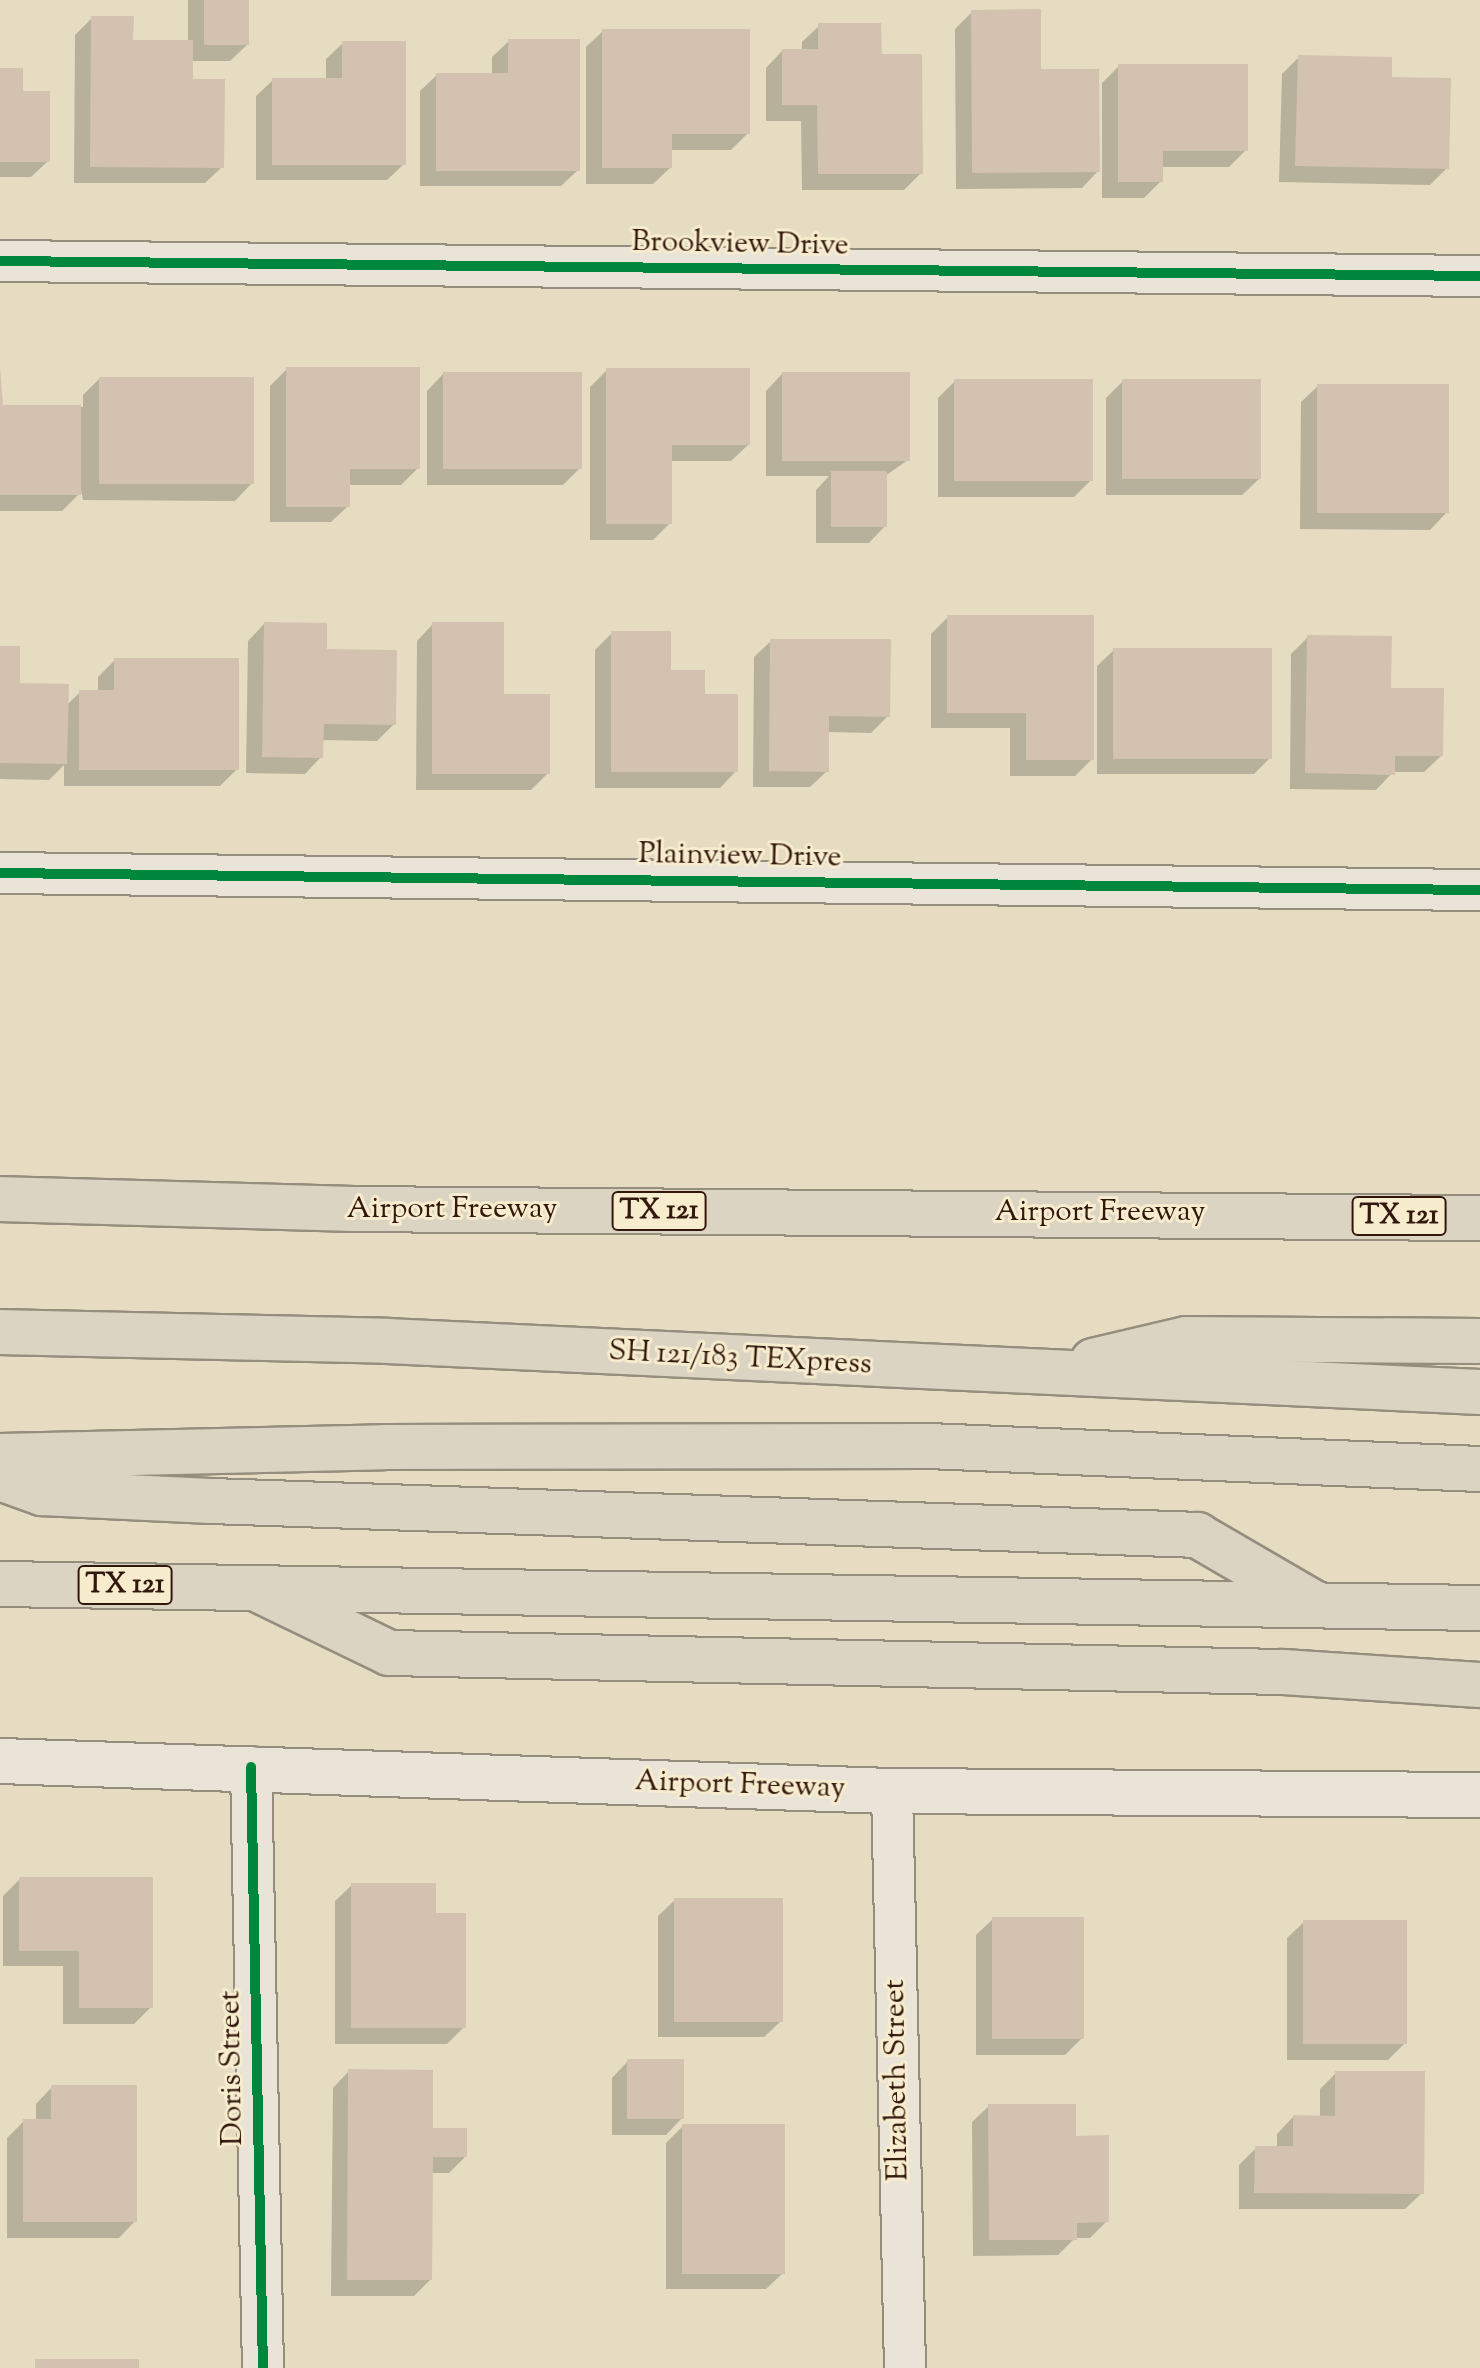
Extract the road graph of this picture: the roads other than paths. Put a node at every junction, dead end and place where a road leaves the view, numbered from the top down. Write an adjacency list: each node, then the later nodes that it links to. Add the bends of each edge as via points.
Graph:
1 (0, 261): 2 (street, Brookview Drive)
2 (1480, 276)
3 (0, 873): 4 (street, Plainview Drive)
4 (1480, 890)
5 (0, 1199): 6 (highway, Airport Freeway / TX 121, via 350,1209)
6 (1480, 1218)
7 (0, 1332): 9 (highway, SH 121/183 TEXpress, via 387,1341)
8 (1480, 1341): 9 (highway, via 1186,1339)
9 (1040, 1374): 10 (highway, SH 121/183 TEXpress)
10 (1480, 1392)
11 (0, 1456): 12 (highway, via 384,1447 928,1446)
12 (1480, 1469)
13 (0, 1478): 16 (highway, via 42,1493 180,1500 1197,1535)
14 (0, 1584): 15 (highway, TX 121)
15 (251, 1586): 16 (highway, TX 121); 18 (highway, via 389,1653 1283,1672)
16 (1315, 1604): 17 (highway, TX 121)
17 (1480, 1608)
18 (1480, 1685)
19 (0, 1761): 20 (main road, Airport Freeway)
20 (251, 1767): 21 (main road, Airport Freeway); 23 (street, Doris Street)
21 (892, 1791): 22 (main road, Airport Freeway); 24 (street, Elizabeth Street)
22 (1480, 1795)
23 (263, 2368)
24 (905, 2368)

